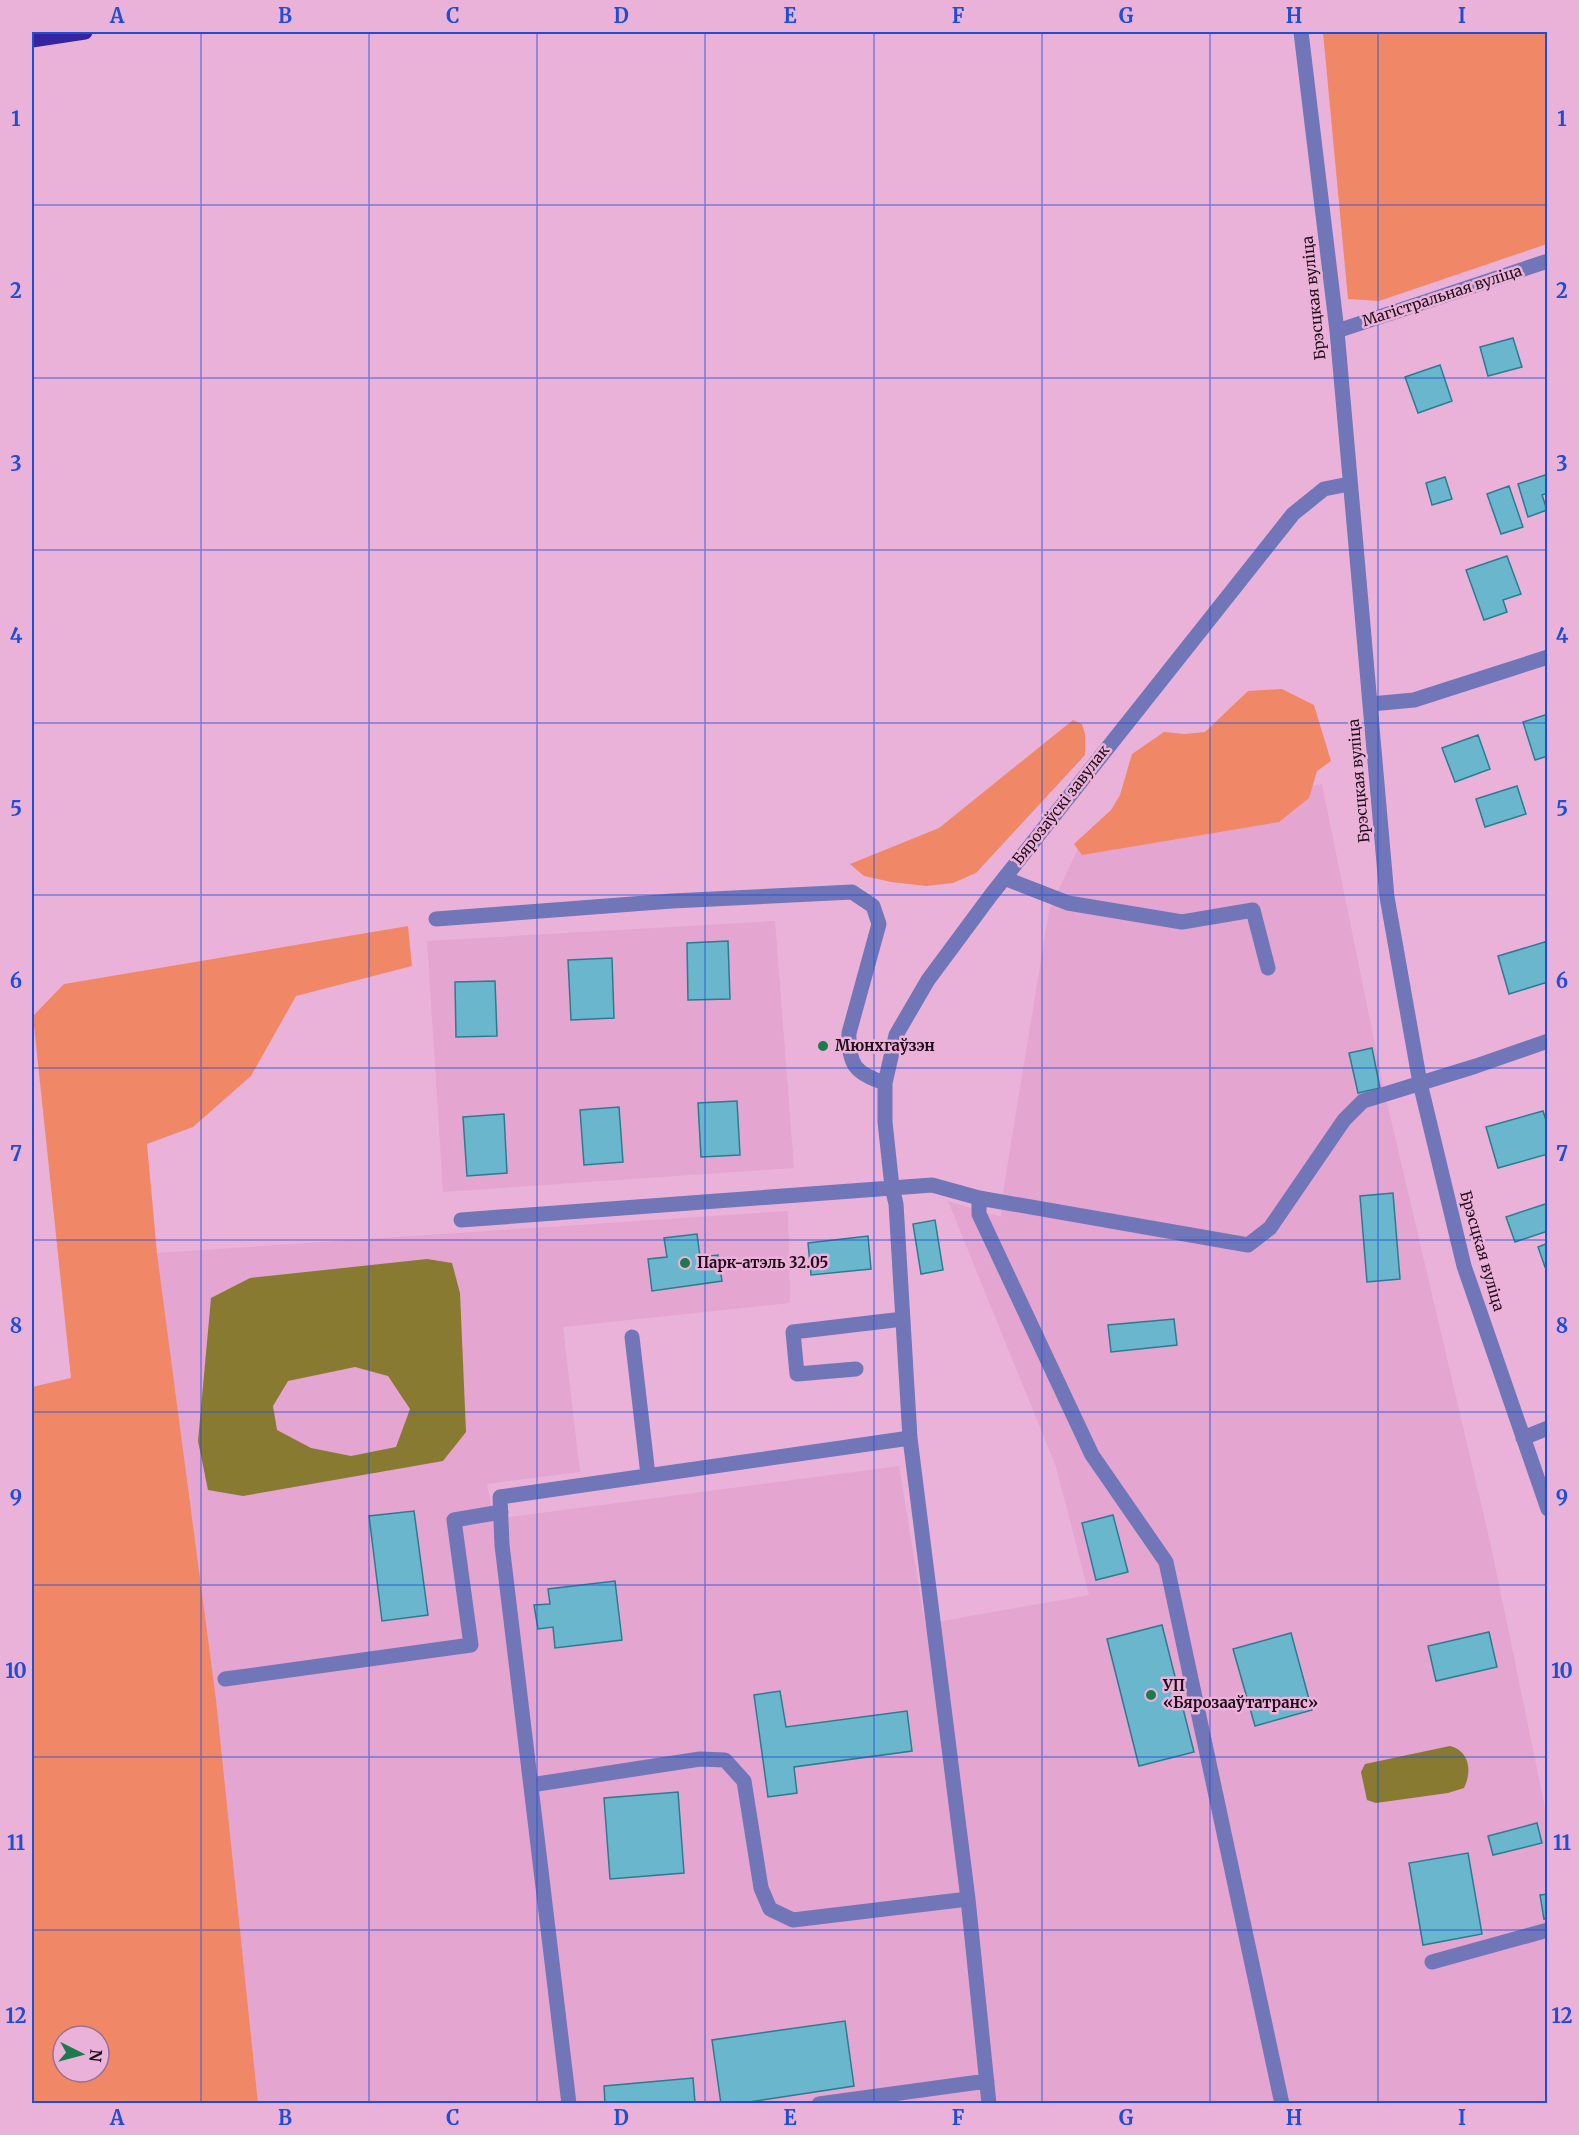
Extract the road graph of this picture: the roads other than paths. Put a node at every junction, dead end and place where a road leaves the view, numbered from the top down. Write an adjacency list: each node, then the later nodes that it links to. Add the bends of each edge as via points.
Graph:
1 (85, 32): 3 (main road)
2 (1301, 32): 5 (street, Брэсцкая вуліца)
3 (39, 37)
4 (1548, 261): 5 (street, Магістральная вуліца)
5 (1337, 331): 6 (street, Брэсцкая вуліца)
6 (1349, 484): 8 (street, Брэсцкая вуліца); 9 (street, Бярозаўскі завулак, via 1324,489 1293,514)
7 (1548, 657): 8 (street, via 1414,700)
8 (1371, 704): 14 (street, Брэсцкая вуліца, via 1387,897)
9 (1004, 878): 11 (street, via 1068,903 1182,922 1253,910); 13 (street, Бярозаўскі завулак, via 928,980 896,1035)
10 (436, 919): 13 (street, via 852,892 873,906 879,924 849,1033 849,1048 855,1066 865,1077)
11 (1268, 968)
12 (1548, 1041): 14 (street)
13 (885, 1083): 15 (street, Бярозаўскі завулак)
14 (1420, 1083): 16 (street, via 1363,1101 1344,1120 1270,1228 1248,1245); 23 (street, Брэсцкая вуліца, via 1464,1266)
15 (892, 1187): 16 (street, via 932,1185); 17 (street); 18 (street, Бярозаўскі завулак)
16 (979, 1198): 36 (street, via 979,1214 1092,1455 1166,1562)
17 (461, 1220)
18 (903, 1319): 20 (street, via 794,1332 797,1374); 22 (street, Бярозаўскі завулак)
19 (632, 1337): 24 (street)
20 (856, 1369)
21 (1548, 1428): 23 (street)
22 (910, 1438): 24 (street); 29 (street, Бярозаўскі завулак)
23 (1523, 1438): 25 (street, Брэсцкая вуліца)
24 (648, 1475): 26 (street, via 500,1497)
25 (1548, 1509)
26 (501, 1512): 27 (street, via 454,1520 471,1645); 28 (street)
27 (225, 1679)
28 (531, 1785): 29 (street, via 700,1759 725,1760 744,1781 760,1888 770,1909 793,1920); 33 (street)
29 (968, 1899): 32 (street, Бярозаўскі завулак)
30 (1548, 1930): 31 (street)
31 (1432, 1962)
32 (987, 2081): 34 (street); 35 (street, Бярозаўскі завулак)
33 (569, 2103)
34 (819, 2103)
35 (989, 2103)
36 (1282, 2103)

